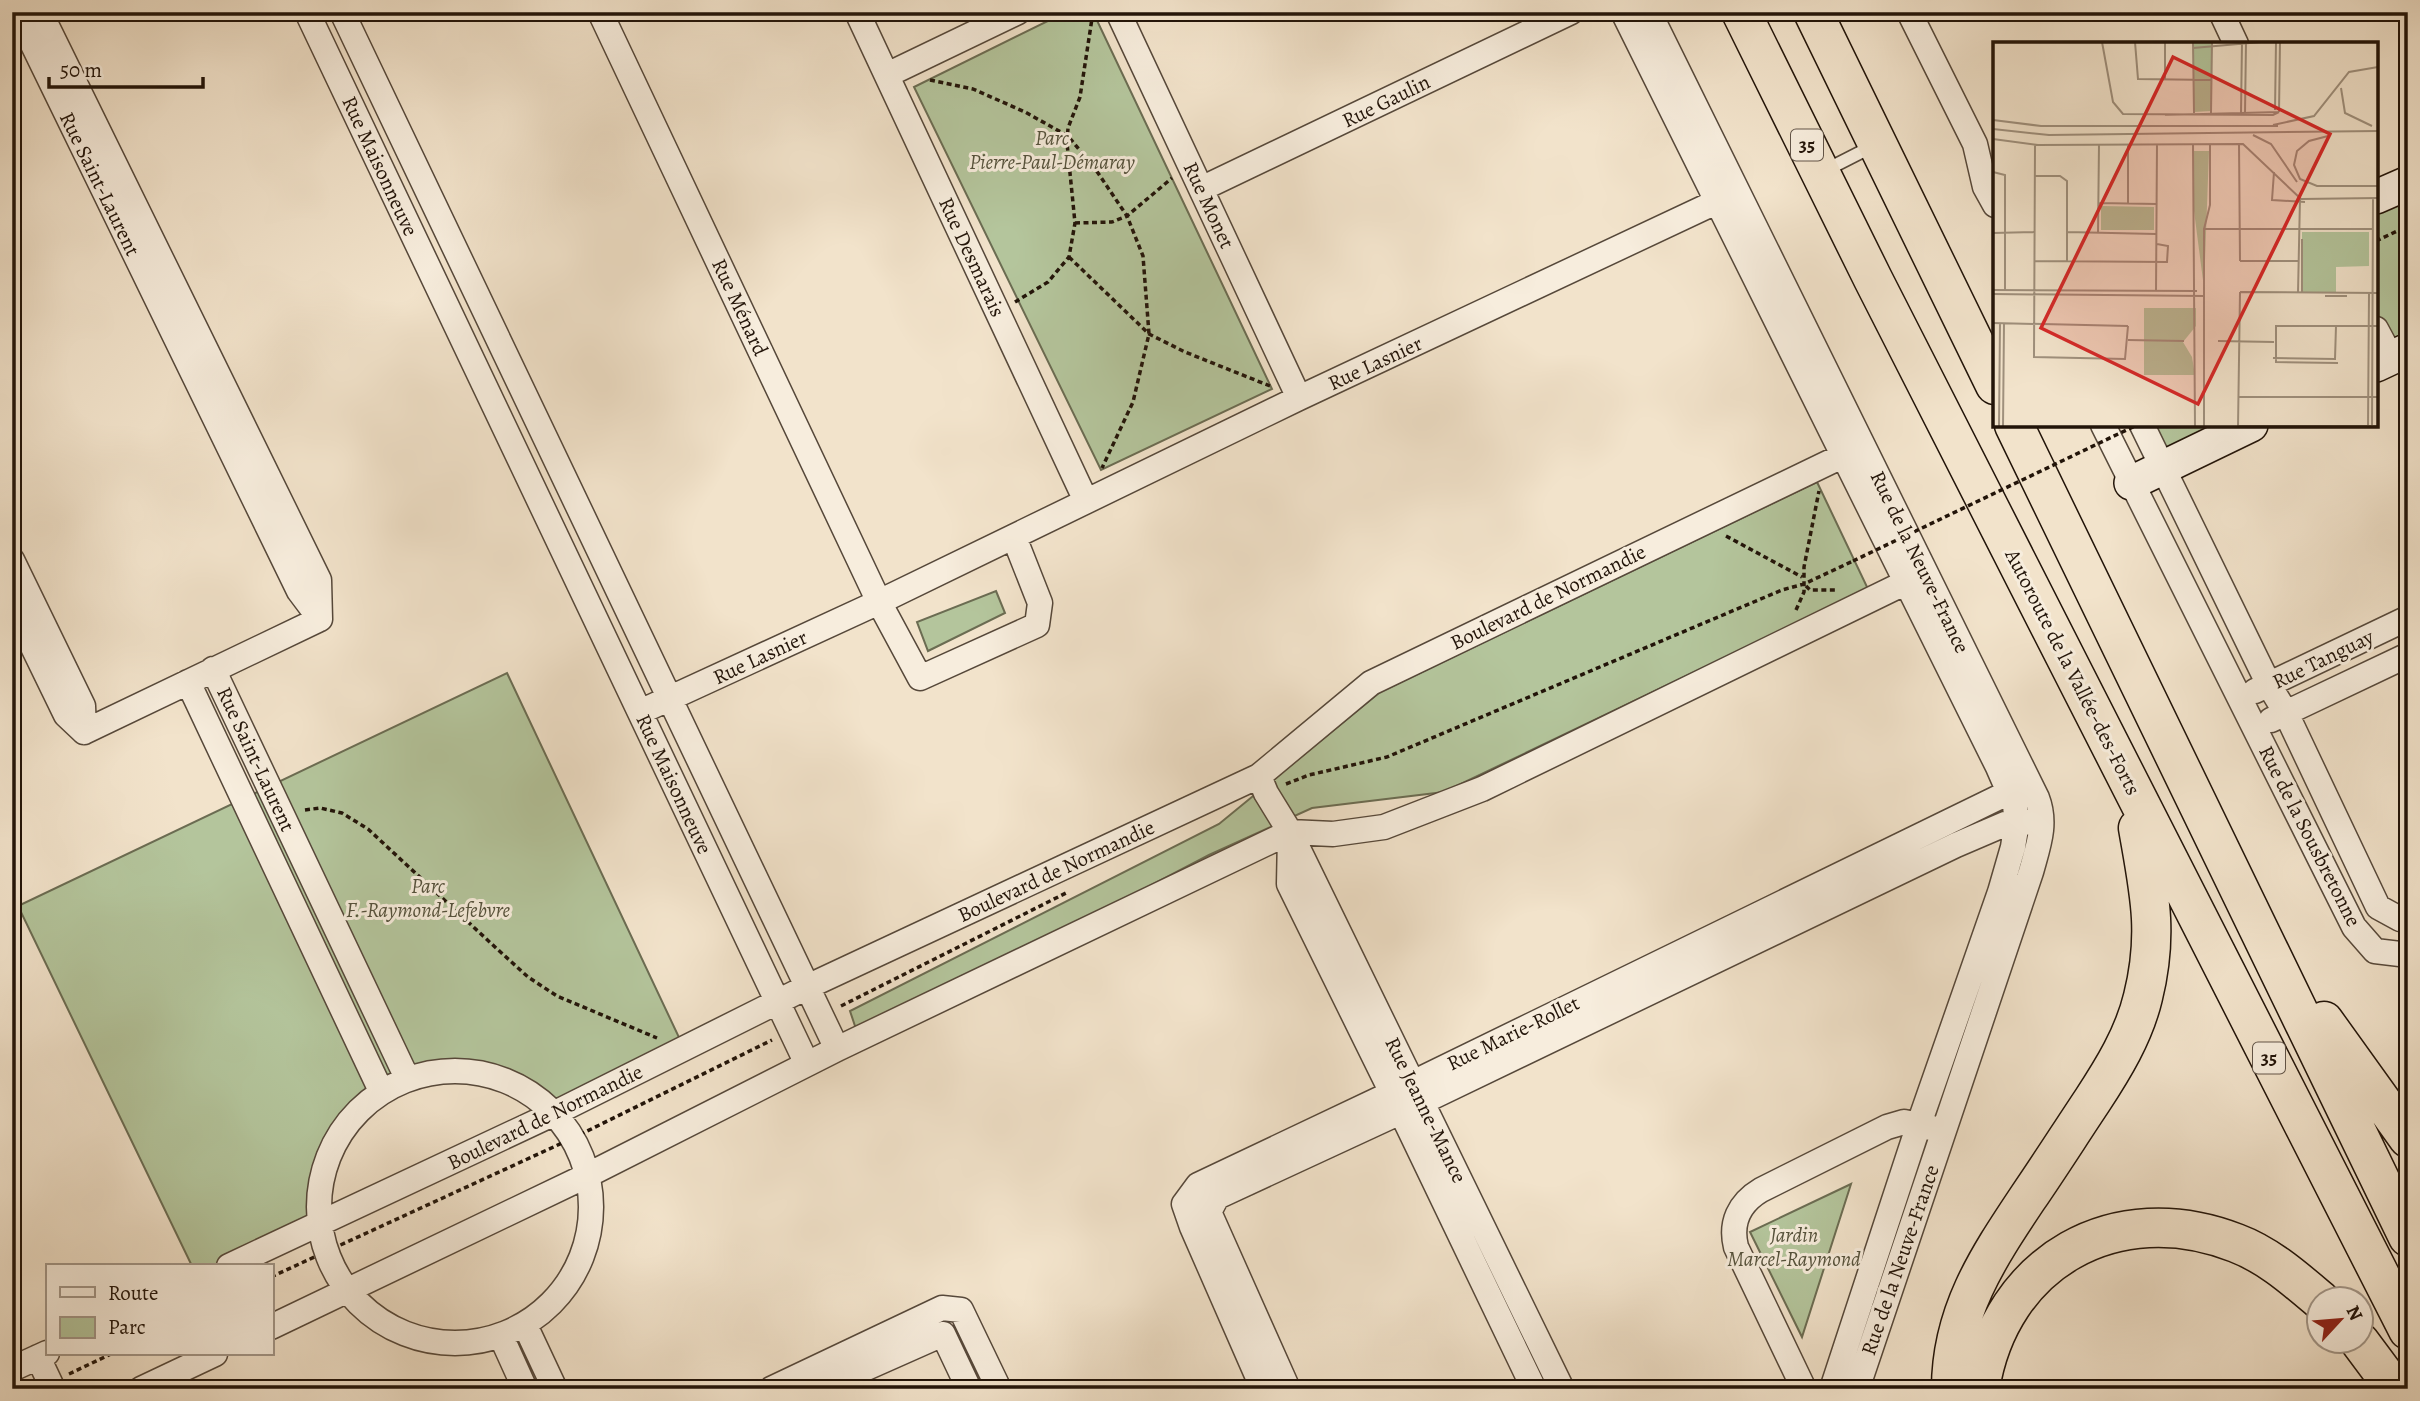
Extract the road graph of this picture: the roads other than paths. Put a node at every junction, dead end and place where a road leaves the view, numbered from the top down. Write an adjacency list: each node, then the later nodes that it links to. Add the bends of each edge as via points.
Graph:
1 (17, 12): 30 (street, Rue Saint-Laurent)
2 (40, 12): 30 (street, Rue Saint-Laurent)
3 (307, 12): 18 (street, Rue Maisonneuve)
4 (342, 12): 17 (street, Rue Maisonneuve)
5 (600, 12): 47 (street, Rue Ménard)
6 (857, 12): 19 (street, Rue Desmarais)
7 (1018, 12): 19 (street)
8 (1118, 12): 25 (street, Rue Monet)
9 (1571, 12): 25 (street, Rue Gaulin)
10 (1623, 12): 27 (street, Rue de la Neuve-France)
11 (1649, 12): 27 (street, Rue de la Neuve-France)
12 (1741, 12): 23 (highway, Autoroute de la Vallée-des-Forts / 35)
13 (1813, 12): 20 (highway)
14 (1909, 12): 21 (street)
15 (2227, 14): 16 (street)
16 (2235, 42)
17 (357, 44): 18 (street); 29 (street, Rue Maisonneuve)
18 (329, 58): 31 (street, Rue Maisonneuve)
19 (890, 74): 42 (street, Rue Desmarais)
20 (1878, 143): 23 (lane); 32 (highway)
21 (1975, 144): 22 (street); 28 (street)
22 (1993, 158)
23 (1821, 173): 61 (highway, Autoroute de la Vallée-des-Forts / 35)
24 (2408, 183): 26 (street)
25 (1201, 189): 33 (street, Rue Monet)
26 (2378, 196)
27 (1727, 197): 33 (street, Rue Lasnier); 38 (street, Rue de la Neuve-France)
28 (1993, 201)
29 (460, 260): 31 (street); 41 (street, Rue Maisonneuve)
30 (157, 275): 51 (street, Rue Saint-Laurent, via 319,580 320,619)
31 (432, 275): 43 (street, Rue Maisonneuve)
32 (1993, 381)
33 (1299, 398): 42 (street, Rue Lasnier)
34 (2015, 427): 67 (highway, 35)
35 (2105, 427): 40 (street, Rue de la Sousbretonne)
36 (2143, 427): 39 (street, Rue de la Sousbretonne)
37 (2247, 427): 39 (street)
38 (1853, 451): 46 (street, Rue de la Neuve-France); 60 (street, Boulevard de Normandie, via 1371,683)
39 (2163, 468): 40 (street); 53 (street, Rue de la Sousbretonne)
40 (2131, 483): 55 (street, Rue de la Sousbretonne)
41 (570, 490): 43 (street); 54 (street, Rue Maisonneuve)
42 (1086, 501): 44 (street, Rue Lasnier)
43 (541, 504): 56 (street, Rue Maisonneuve)
44 (1014, 537): 47 (street, Rue Lasnier); 47 (street, via 1040,603 1037,625 920,678)
45 (12, 560): 59 (street, via 83,706)
46 (1916, 578): 62 (street, Rue de la Neuve-France); 65 (street, via 1482,789 1384,827 1333,834)
47 (879, 602): 54 (street, Rue Lasnier)
48 (12, 604): 59 (street, via 66,715)
49 (2408, 618): 53 (street, Rue Tanguay)
50 (2408, 655): 57 (street, Rue Tanguay)
51 (214, 669): 52 (street); 70 (street, Rue Saint-Laurent)
52 (188, 682): 59 (street); 71 (street, Rue Saint-Laurent)
53 (2269, 685): 55 (street, Rue Tanguay); 57 (street, Rue de la Sousbretonne)
54 (670, 699): 56 (street, Rue Lasnier); 72 (street, Rue Maisonneuve)
55 (2238, 699): 58 (street, Rue de la Sousbretonne)
56 (640, 712): 73 (street, Rue Maisonneuve)
57 (2286, 713): 58 (street, Rue Tanguay); 66 (street, Rue de la Sousbretonne, via 2378,906)
58 (2254, 727): 69 (street, Rue de la Sousbretonne, via 2354,927 2375,951)
59 (84, 732)
60 (1262, 785): 65 (street, Rue Jeanne-Mance); 72 (street, Boulevard de Normandie)
61 (2130, 785): 94 (highway, Autoroute de la Vallée-des-Forts / 35); 116 (highway, via 2153,921 2151,958 2139,1013 2107,1077 1972,1290 1959,1326)
62 (2019, 788): 63 (street, Rue de la Neuve-France); 64 (street, Rue de la Neuve-France, via 2041,809); 68 (street, Rue Marie-Rollet)
63 (2017, 822): 64 (street, Rue Marie-Rollet); 68 (street, Rue Marie-Rollet); 80 (street, Rue de la Neuve-France, via 2000,892)
64 (2043, 824): 81 (street, Rue de la Neuve-France)
65 (1290, 832): 74 (street); 78 (street, Rue Jeanne-Mance)
66 (2404, 917): 69 (street, Rue de la Sousbretonne)
67 (2258, 928): 82 (highway); 87 (highway, 35)
68 (1740, 936): 78 (street, Rue Marie-Rollet)
69 (2404, 953)
70 (349, 955): 71 (street); 76 (street, Rue Saint-Laurent)
71 (323, 968): 77 (street, Rue Saint-Laurent)
72 (807, 987): 73 (street, Boulevard de Normandie); 74 (street, Rue Maisonneuve)
73 (778, 1001): 75 (street, Rue Maisonneuve); 79 (street, Boulevard de Normandie)
74 (837, 1049): 75 (street)
75 (807, 1064): 83 (street)
76 (407, 1078): 77 (street); 79 (street, via 446,1070 487,1073 524,1088)
77 (381, 1091): 86 (street, via 352,1116 331,1148 320,1185)
78 (1407, 1097): 84 (street, Rue Marie-Rollet, via 1198,1185); 85 (street, Rue Marie-Rollet, via 1217,1197); 111 (street, Rue Jeanne-Mance); 112 (street, Rue Jeanne-Mance)
79 (555, 1113): 83 (street, via 573,1138); 86 (street, Boulevard de Normandie)
80 (1919, 1124): 81 (street); 113 (street, via 1887,1127 1760,1190 1739,1210 1734,1225 1736,1247); 114 (street, Rue de la Neuve-France)
81 (1943, 1132): 115 (street, Rue de la Neuve-France)
82 (2408, 1138)
83 (588, 1175): 90 (street); 92 (street, via 591,1221 586,1248 575,1273 548,1307)
84 (1184, 1203): 85 (street); 109 (street)
85 (1209, 1212): 110 (street)
86 (319, 1224): 88 (street, Boulevard de Normandie); 90 (street, via 325,1251)
87 (2408, 1237)
88 (233, 1264)
89 (2304, 1287): 117 (highway, via 2239,1244 2204,1233 2165,1228 2112,1234 2053,1261 2024,1289 1995,1332)
90 (347, 1291): 93 (street); 96 (street, via 376,1318 413,1337 468,1343)
91 (961, 1310): 95 (street); 101 (street, via 942,1308); 108 (street)
92 (525, 1325): 96 (street); 105 (street)
93 (273, 1326)
94 (2408, 1330)
95 (943, 1334): 101 (street); 107 (street)
96 (501, 1336): 104 (street)
97 (42, 1355): 100 (street); 102 (street)
98 (211, 1356): 103 (street)
99 (2370, 1356): 118 (highway)
100 (12, 1369)
101 (822, 1380): 106 (street)
102 (51, 1386)
103 (141, 1389)
104 (525, 1389)
105 (555, 1389)
106 (771, 1389)
107 (969, 1389)
108 (999, 1389)
109 (1263, 1389)
110 (1288, 1389)
111 (1534, 1389)
112 (1562, 1389)
113 (1804, 1389)
114 (1832, 1389)
115 (1857, 1389)
116 (1951, 1389)
117 (1980, 1389)
118 (2395, 1389)

